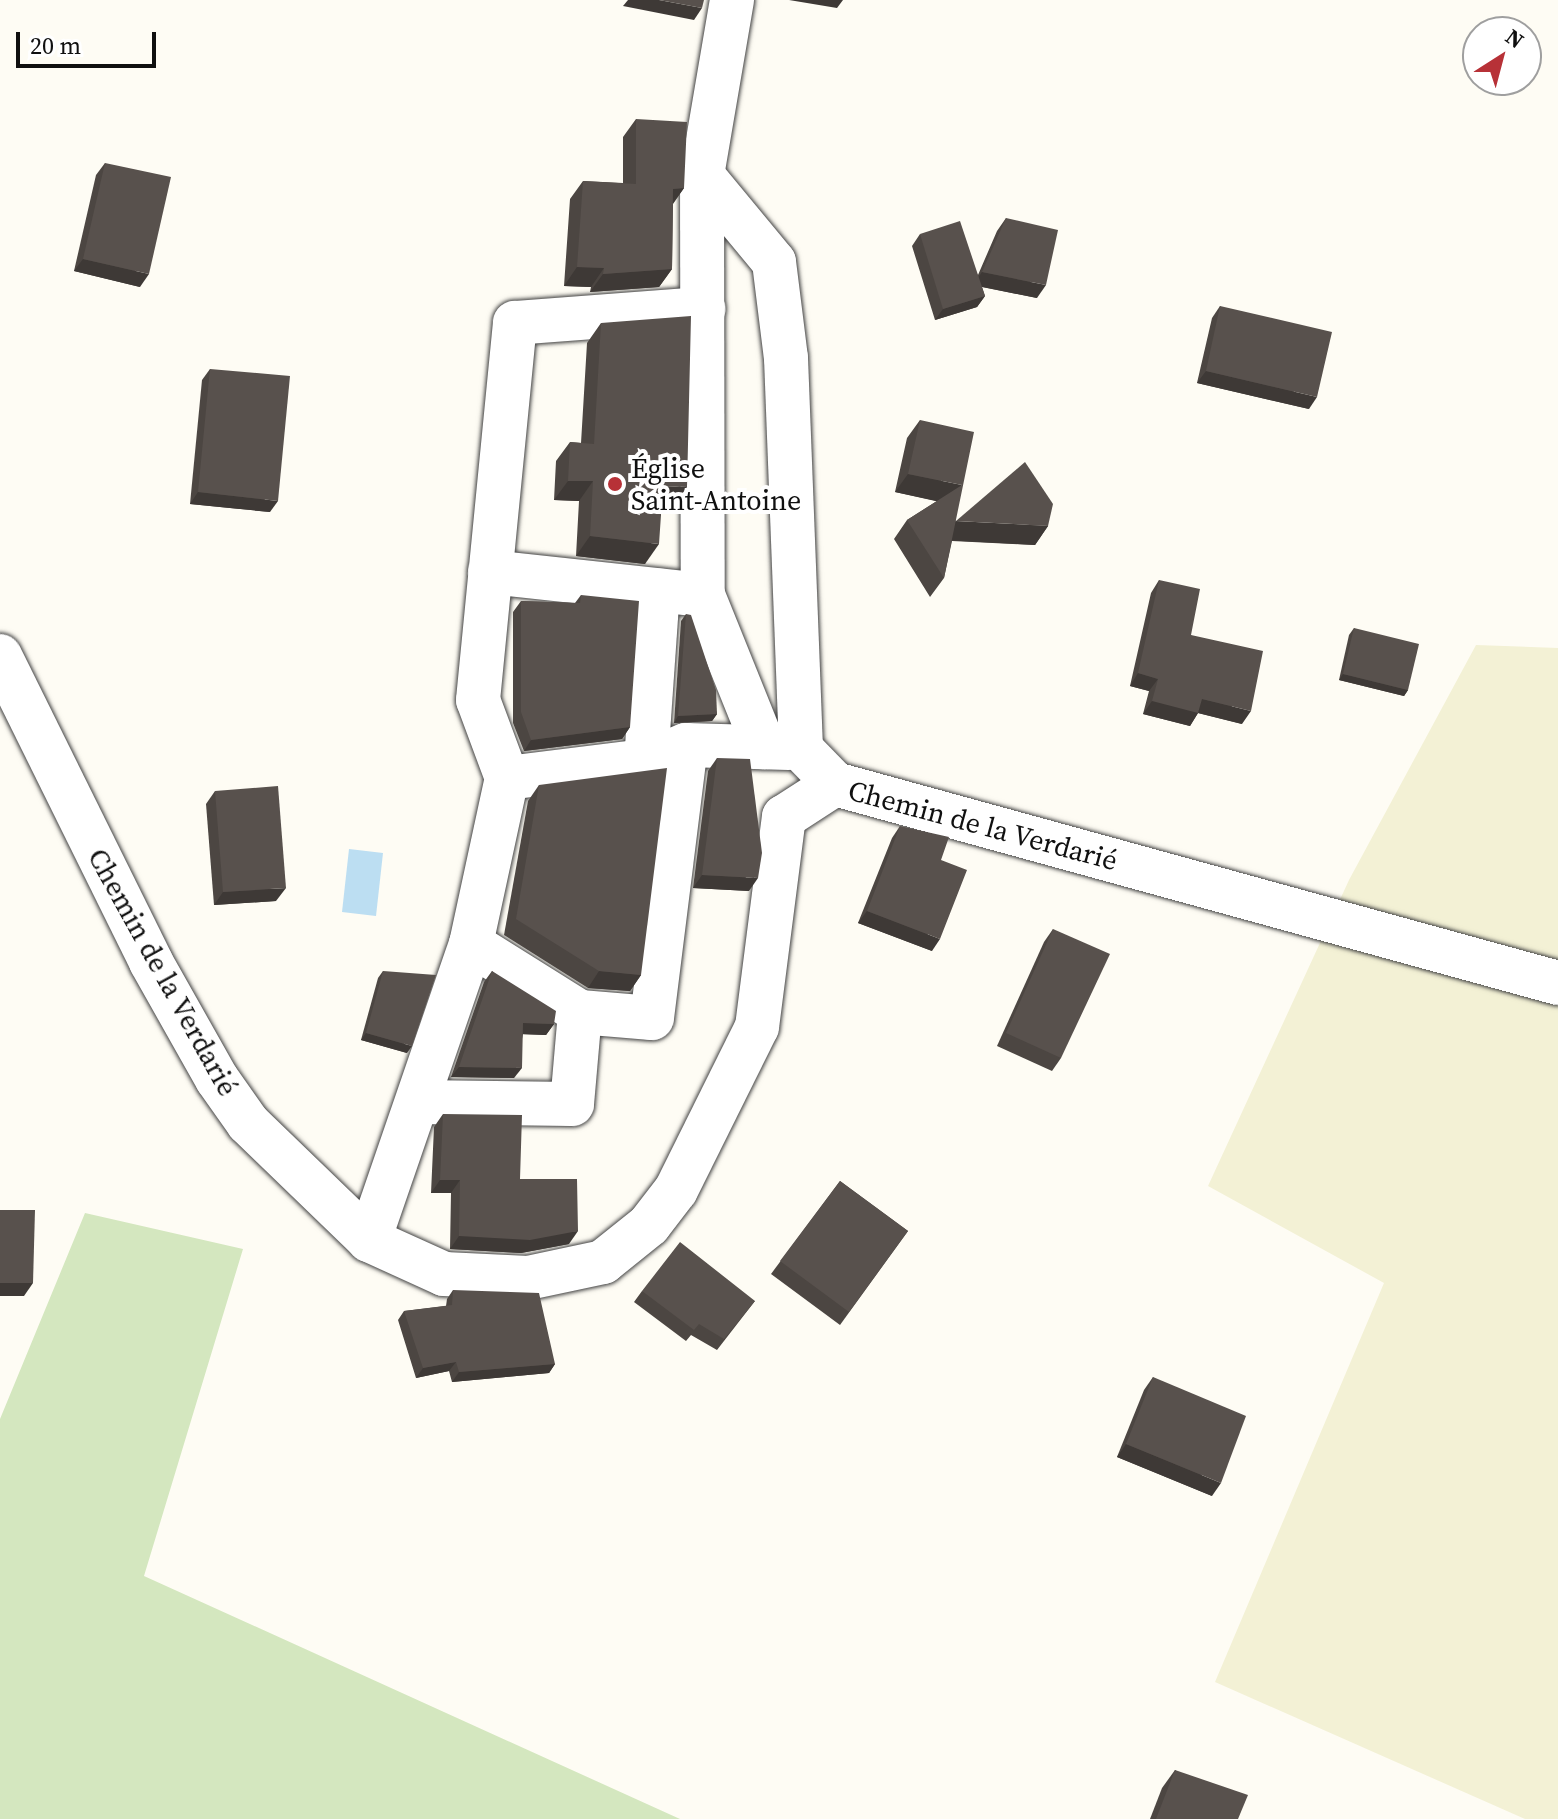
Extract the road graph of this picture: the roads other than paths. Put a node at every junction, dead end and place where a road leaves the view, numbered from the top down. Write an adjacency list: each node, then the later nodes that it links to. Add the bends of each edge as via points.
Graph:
1 (732, 0): 2 (street)
2 (702, 175): 3 (street); 9 (street, via 774,262 786,358)
3 (703, 309): 4 (street, via 515,323); 6 (street)
4 (490, 572): 5 (street); 11 (street, via 478,700)
5 (658, 590): 6 (street); 10 (street)
6 (703, 595): 9 (street)
7 (0, 656): 17 (street, Chemin de la Verdarié, via 151,962 217,1079 289,1167)
8 (686, 745): 9 (street); 10 (street); 15 (street, via 652,1018)
9 (782, 748): 12 (street)
10 (646, 761): 11 (street)
11 (507, 778): 13 (street)
12 (835, 784): 14 (street, Chemin de la Verdarié); 17 (street, Chemin de la Verdarié, via 784,817 757,1027 676,1190 649,1225 603,1262 528,1278 444,1274)
13 (471, 944): 15 (street); 16 (street)
14 (1558, 983)
15 (580, 1012): 16 (street, via 572,1104)
16 (418, 1102): 17 (street)
17 (369, 1240)

